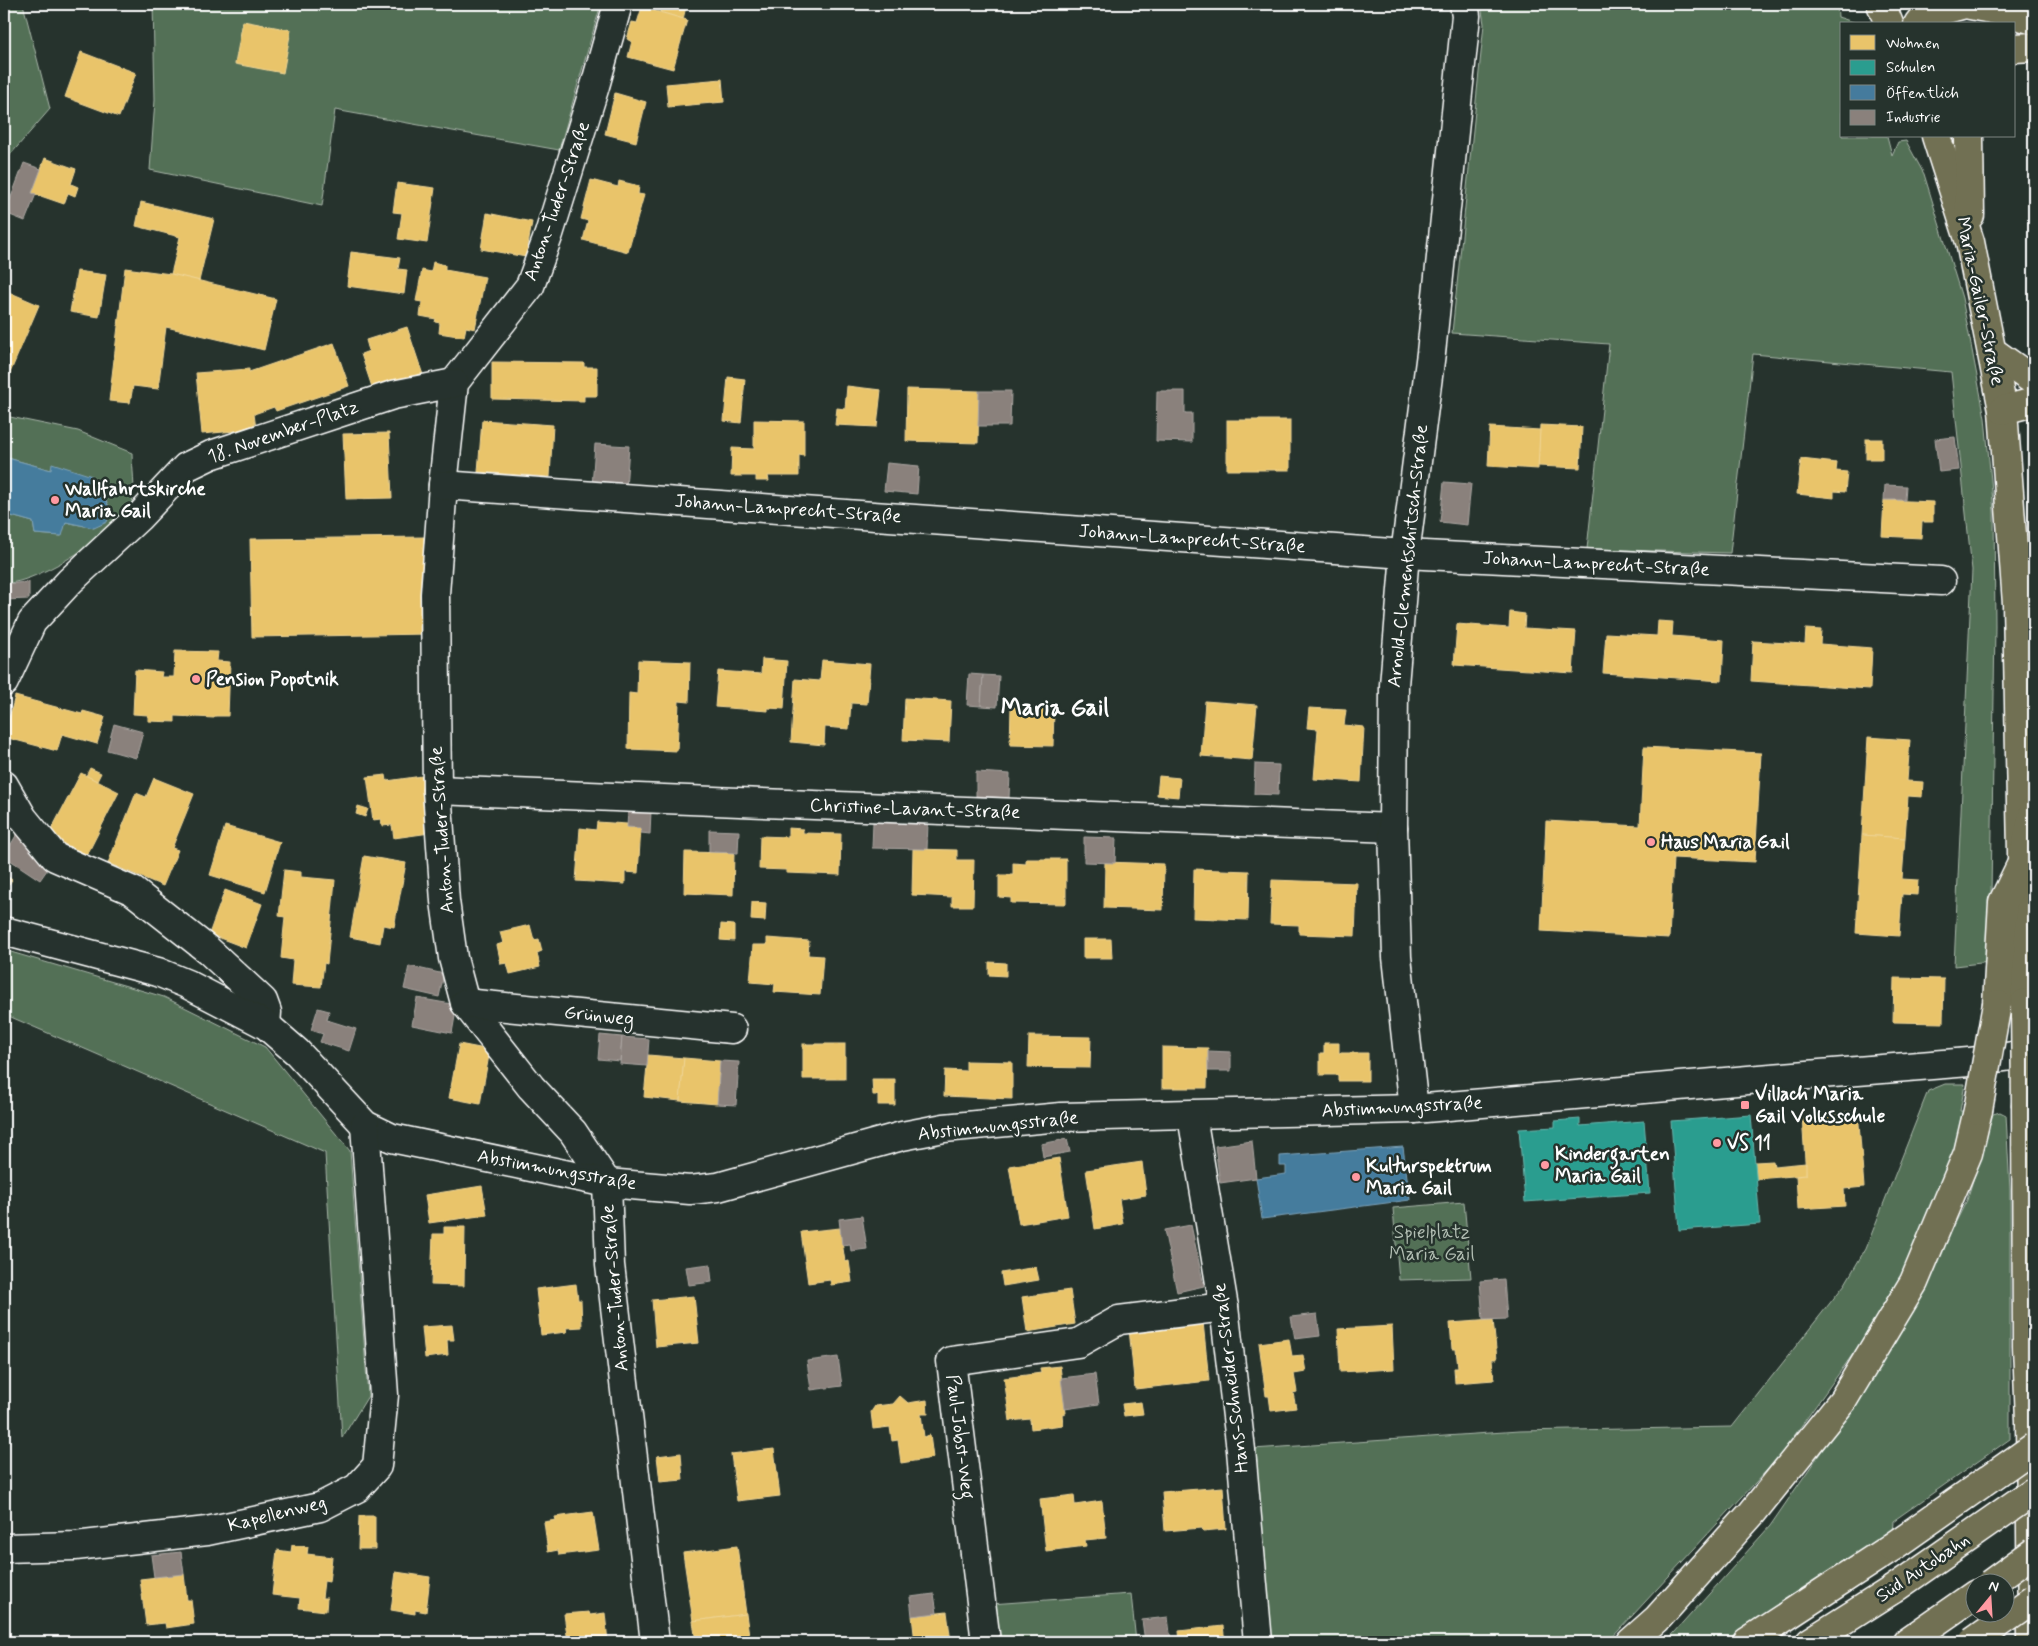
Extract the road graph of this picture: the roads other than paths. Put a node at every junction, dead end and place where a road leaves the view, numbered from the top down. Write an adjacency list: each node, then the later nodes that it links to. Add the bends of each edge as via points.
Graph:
1 (618, 4): 13 (street, Anton-Tuder-Straße, via 549,234 530,286)
2 (1464, 4): 17 (street, Arnold-Clementschitsch-Straße, via 1466,16 1431,353)
3 (1880, 4): 6 (main road)
4 (1964, 4): 5 (main road); 7 (main road, via 1925,15)
5 (2034, 20)
6 (1888, 22)
7 (1920, 22)
8 (1937, 138): 10 (main road, Maria-Gailer-Straße)
9 (1969, 138): 10 (main road)
10 (1970, 242): 11 (main road, Maria-Gailer-Straße)
11 (1993, 352): 12 (main road); 15 (main road, Maria-Gailer-Straße)
12 (2034, 381)
13 (454, 383): 16 (street, Anton-Tuder-Straße); 19 (street, 18. November-Platz, via 393,395 211,455 186,467 32,622)
14 (2034, 402): 15 (main road)
15 (2003, 410): 24 (main road, Maria-Gailer-Straße, via 2017,604)
16 (443, 485): 17 (street, Johann-Lamprecht-Straße); 21 (street, Anton-Tuder-Straße, via 435,594)
17 (1405, 554): 18 (street, Johann-Lamprecht-Straße); 23 (street, Arnold-Clementschitsch-Straße, via 1394,685)
18 (1941, 581)
19 (4, 682)
20 (4, 784): 27 (street, via 23,818 55,857 133,891 201,944 263,1001 267,1012)
21 (436, 790): 23 (street, Christine-Lavant-Straße); 26 (street, Anton-Tuder-Straße, via 445,901 453,958)
22 (2034, 810): 24 (main road)
23 (1393, 828): 30 (street, Arnold-Clementschitsch-Straße, via 1397,957)
24 (2023, 862): 45 (main road, bridge, via 2003,902 1997,1004 1968,1153 1914,1282 1844,1400 1752,1513); 50 (main road, bridge)
25 (4, 931): 27 (street, Abstimmungsstraße, via 158,972)
26 (465, 1003): 28 (street, Grünweg); 33 (street, Anton-Tuder-Straße, via 531,1087 573,1132)
27 (266, 1025): 32 (street, Abstimmungsstraße, via 297,1052)
28 (732, 1029)
29 (2034, 1053): 30 (street, Abstimmungsstraße, via 1969,1062)
30 (1414, 1110): 31 (street, Abstimmungsstraße)
31 (1192, 1116): 33 (street, Abstimmungsstraße, via 1061,1117 944,1128 902,1136 718,1187 690,1190); 34 (street, Hans-Schneider-Straße)
32 (365, 1125): 33 (street, Abstimmungsstraße, via 392,1138); 37 (street, Kapellenweg, via 384,1395 378,1466 357,1488 320,1507 207,1531 75,1546)
33 (607, 1183): 42 (street, Anton-Tuder-Straße, via 610,1265)
34 (1224, 1307): 43 (street, Paul-Jobst-Weg, via 1119,1320 1078,1342 951,1361); 44 (street, Hans-Schneider-Straße)
35 (2034, 1448): 46 (main road, bridge)
36 (2034, 1491): 47 (main road, Süd Autobahn, bridge, via 1892,1590)
37 (4, 1548)
38 (2034, 1552): 39 (main road, bridge)
39 (2004, 1574)
40 (2034, 1599): 49 (main road, bridge)
41 (1966, 1601): 48 (main road)
42 (655, 1642)
43 (986, 1642)
44 (1258, 1642)
45 (1631, 1642)
46 (1747, 1642)
47 (1810, 1642)
48 (1907, 1642)
49 (1973, 1642)
50 (2032, 1642)

